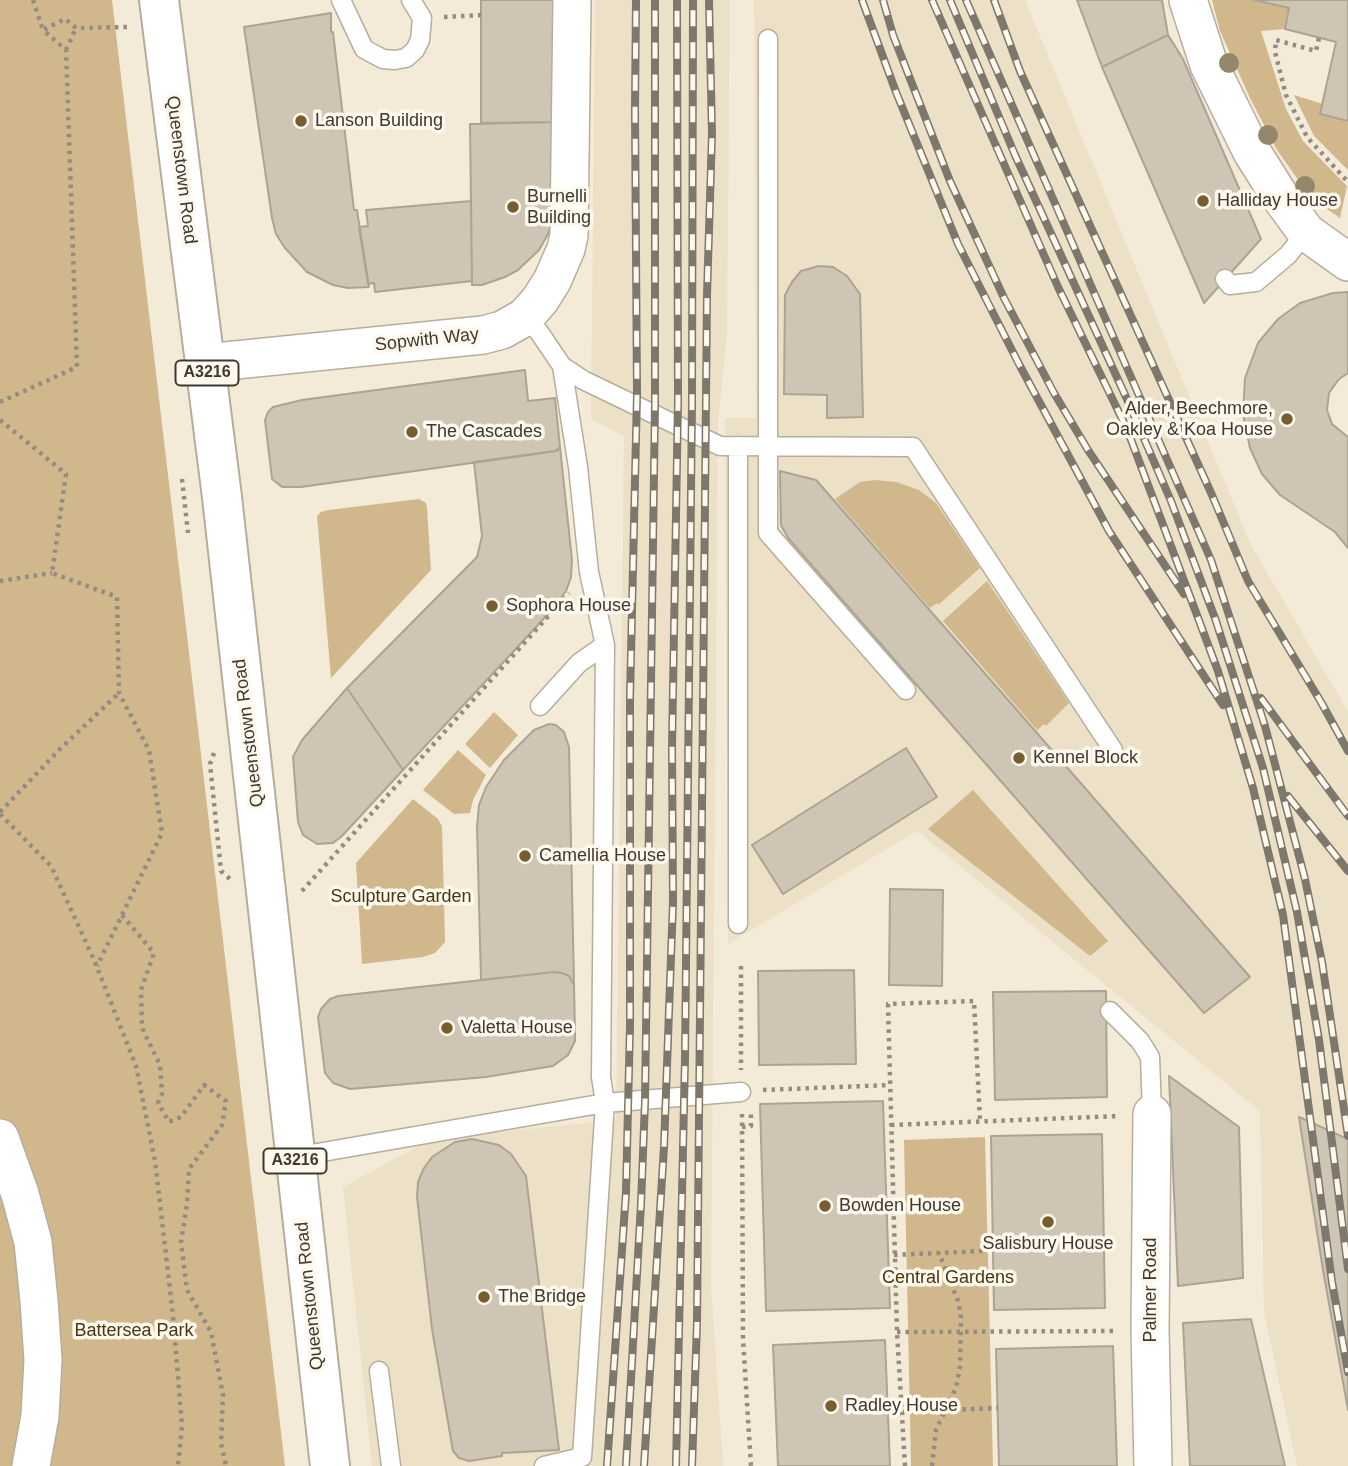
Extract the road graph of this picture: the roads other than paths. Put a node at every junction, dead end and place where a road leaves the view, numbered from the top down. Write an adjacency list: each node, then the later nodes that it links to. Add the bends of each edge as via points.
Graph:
1 (159, 0): 11 (main road, Queenstown Road / A3216)
2 (341, 0): 3 (lane, via 365,49 383,59 406,58 420,40 422,18)
3 (411, 0)
4 (572, 0): 10 (street, Sopwith Way, via 569,234 552,281)
5 (1188, 0): 7 (street, via 1224,97 1252,152)
6 (768, 39): 14 (lane)
7 (1306, 232): 8 (street); 9 (lane, via 1292,251 1256,282 1230,285)
8 (1348, 262)
9 (1225, 278)
10 (525, 317): 11 (street, Sopwith Way, via 483,335); 12 (lane)
11 (206, 363): 25 (main road, Queenstown Road / A3216)
12 (562, 366): 13 (lane, via 720,446); 15 (lane, via 589,572)
13 (737, 446): 14 (lane); 19 (lane)
14 (768, 446): 16 (lane, via 768,533); 18 (lane, via 913,447)
15 (605, 645): 17 (lane, via 579,663); 22 (lane, via 601,1076)
16 (906, 690)
17 (540, 706)
18 (1113, 750)
19 (738, 924)
20 (1110, 1011): 23 (lane, via 1150,1056)
21 (748, 1095): 22 (lane)
22 (605, 1103): 25 (lane); 30 (lane, via 582,1457)
23 (1152, 1114): 31 (street, Palmer Road)
24 (0, 1138): 27 (street, via 33,1242 39,1301 43,1371)
25 (295, 1157): 28 (main road, Queenstown Road / A3216)
26 (379, 1371): 29 (lane)
27 (31, 1466)
28 (330, 1466)
29 (391, 1466)
30 (544, 1466)
31 (1153, 1466)

